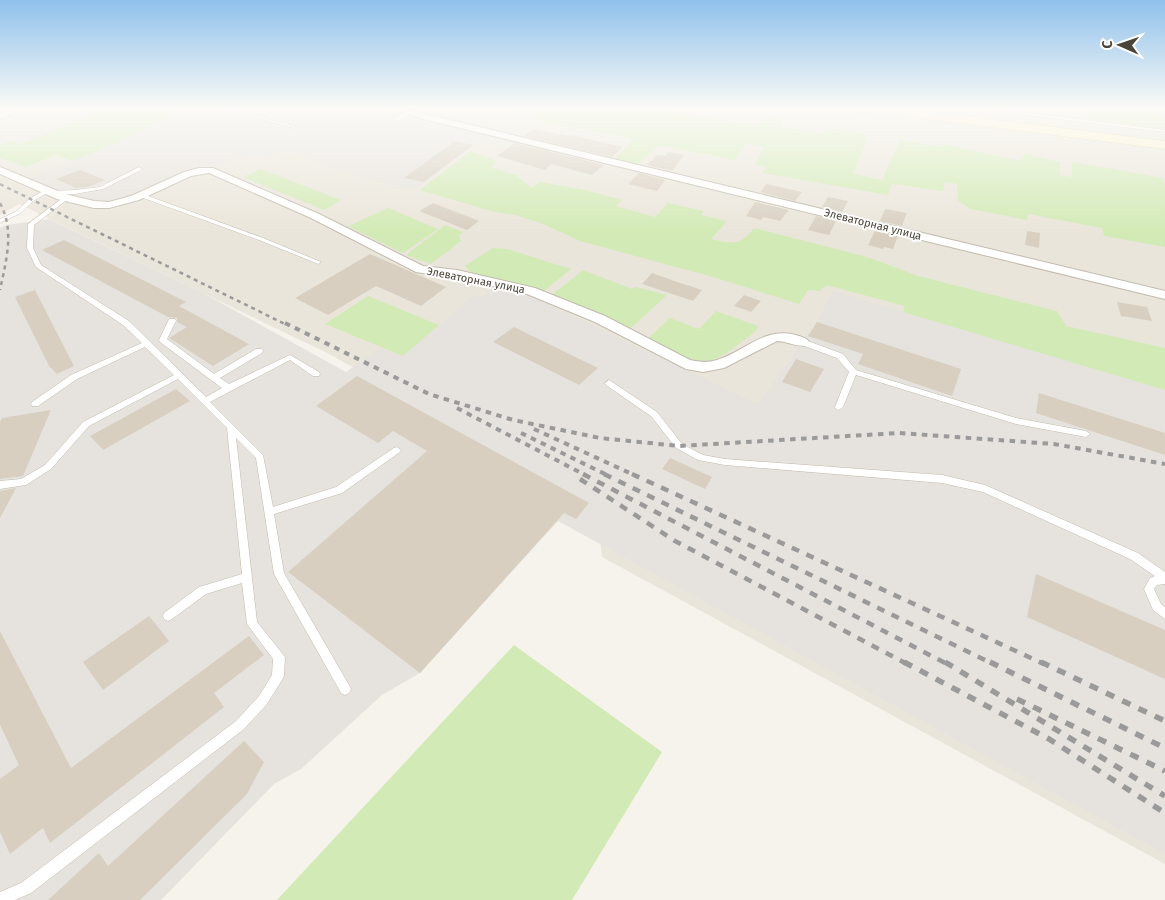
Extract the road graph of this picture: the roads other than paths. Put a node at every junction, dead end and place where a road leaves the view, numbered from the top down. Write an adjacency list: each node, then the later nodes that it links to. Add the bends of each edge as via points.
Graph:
1 (567, 151): 11 (street, Элеваторная улица)
2 (139, 169): 4 (lane, via 101,188)
3 (0, 170): 4 (street, Элеваторная улица)
4 (50, 192): 6 (street, Элеваторная улица); 7 (lane, via 31,200)
5 (140, 194): 6 (street, Элеваторная улица, via 108,206); 10 (lane); 13 (street, Элеваторная улица, via 194,171 210,170 315,216 420,269 531,291 600,319 686,364 719,365 775,337)
6 (66, 198): 9 (lane)
7 (19, 212): 8 (lane); 9 (lane)
8 (0, 221)
9 (31, 224): 14 (lane, via 30,248 38,266 126,322)
10 (318, 262)
11 (1165, 295)
12 (172, 321): 19 (lane, via 163,340)
13 (802, 342): 16 (lane, via 840,356)
14 (147, 343): 18 (lane); 23 (lane, via 74,377)
15 (258, 351): 19 (lane)
16 (853, 372): 24 (lane); 26 (lane, via 1016,421)
17 (316, 374): 21 (lane, via 290,357)
18 (180, 376): 22 (lane); 28 (lane, via 86,424 48,468 23,482)
19 (215, 377): 21 (lane)
20 (609, 383): 31 (lane, via 654,414 679,446 701,458 942,479 986,489 1134,556)
21 (228, 388): 22 (lane)
22 (205, 401): 25 (lane)
23 (35, 404)
24 (838, 407)
25 (232, 427): 29 (lane, via 260,457); 30 (lane)
26 (1086, 434)
27 (397, 450): 29 (lane, via 339,490)
28 (0, 485)
29 (269, 512): 34 (lane, via 279,574)
30 (248, 577): 33 (lane, via 203,590); 35 (lane, via 252,624 279,657 278,676 263,700 240,725 26,888)
31 (1165, 578): 32 (lane, via 1154,581 1149,589 1157,607)
32 (1165, 614)
33 (168, 616)
34 (345, 689)
35 (0, 898)

